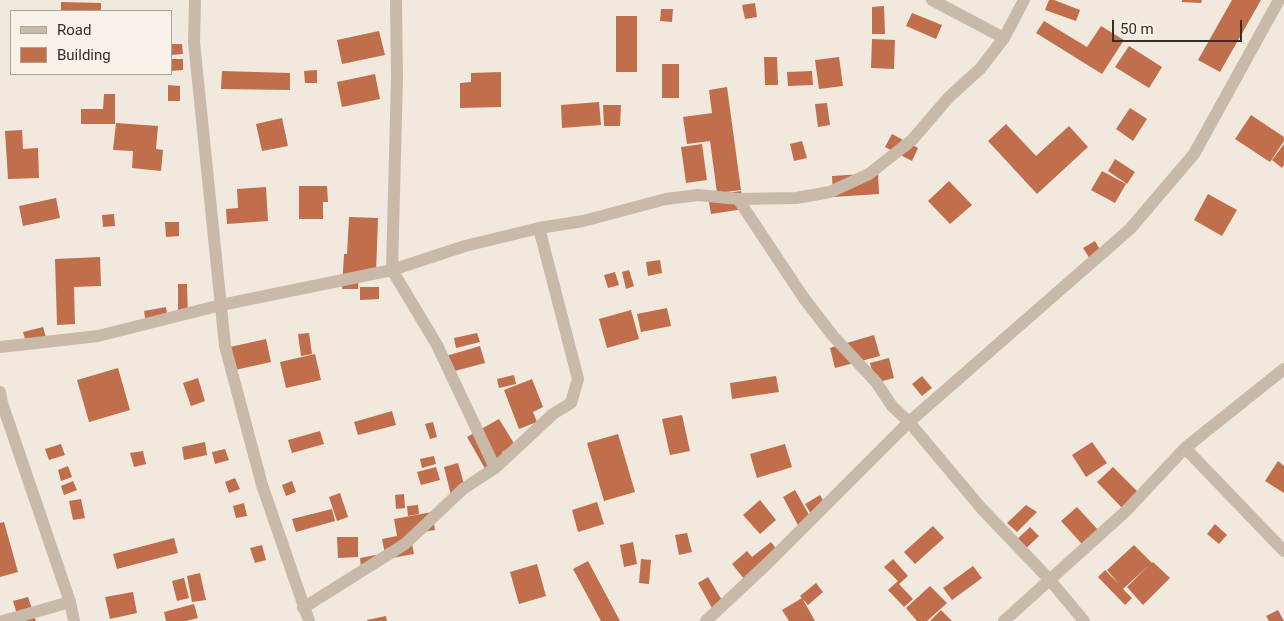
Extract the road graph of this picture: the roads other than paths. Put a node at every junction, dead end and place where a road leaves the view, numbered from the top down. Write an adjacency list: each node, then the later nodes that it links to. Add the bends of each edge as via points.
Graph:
1 (195, 0): 10 (street, via 194,42)
2 (396, 0): 9 (street)
3 (932, 0): 6 (street)
4 (1024, 0): 6 (street)
5 (1279, 0): 14 (street, via 1194,154 1130,229)
6 (1004, 38): 7 (street, via 980,69 949,97 912,140 869,174 830,192 796,198)
7 (738, 199): 8 (street, via 698,195 666,199 583,221); 14 (street, via 828,330)
8 (539, 228): 9 (street, via 465,246); 16 (street, via 578,379 571,403 553,414)
9 (392, 270): 10 (street); 16 (street, via 437,345)
10 (221, 305): 11 (street, via 98,336); 20 (street, via 224,346 262,485)
11 (0, 347)
12 (1284, 369): 15 (street)
13 (0, 392): 19 (street)
14 (909, 422): 18 (street, via 982,509); 24 (street)
15 (1185, 448): 17 (street); 18 (street, via 1126,510)
16 (495, 468): 20 (street, via 463,489 405,544)
17 (1284, 550)
18 (1049, 579): 25 (street); 26 (street)
19 (70, 602): 21 (street); 22 (street)
20 (303, 608): 23 (street)
21 (3, 621)
22 (74, 621)
23 (309, 621)
24 (706, 621)
25 (1004, 621)
26 (1084, 621)

